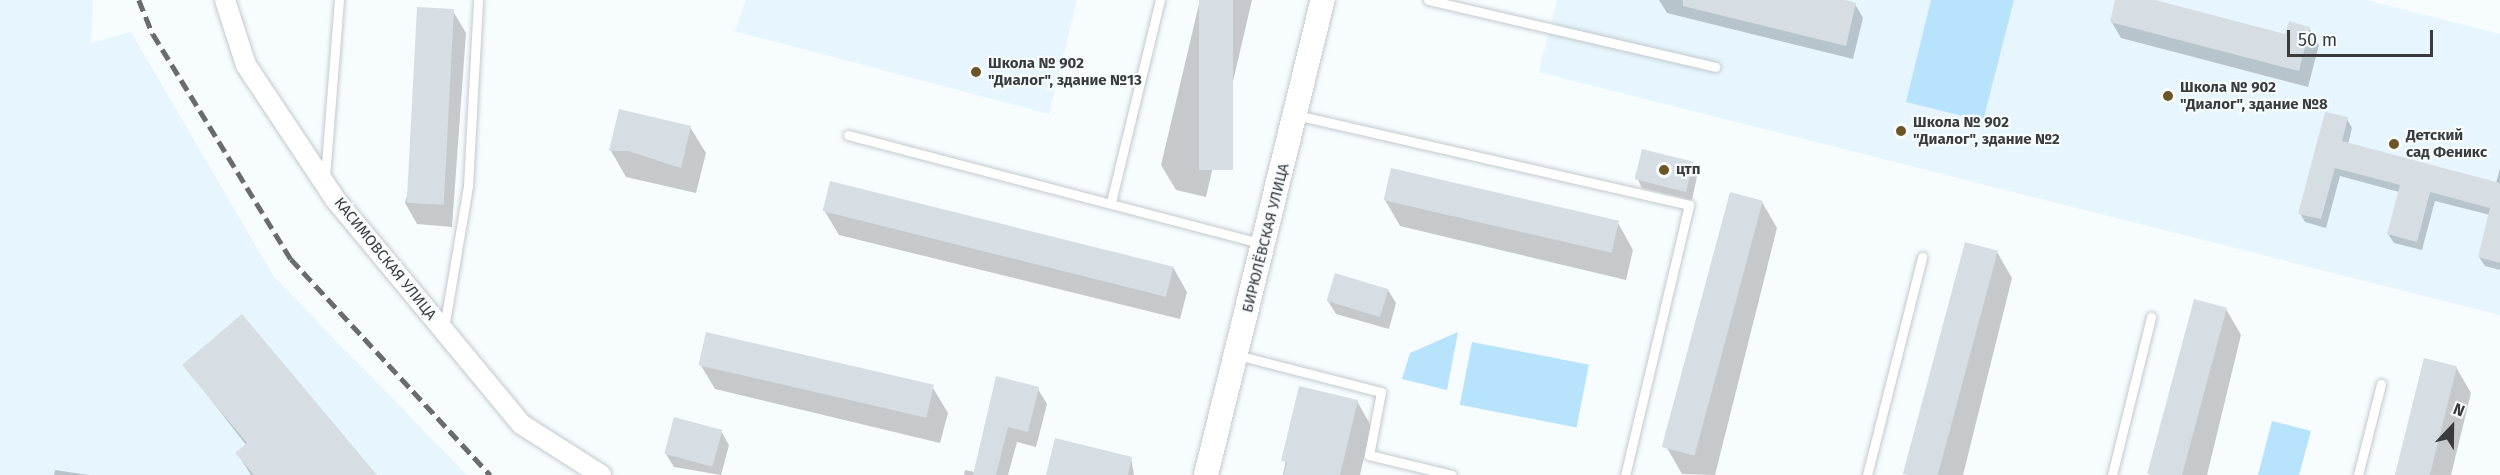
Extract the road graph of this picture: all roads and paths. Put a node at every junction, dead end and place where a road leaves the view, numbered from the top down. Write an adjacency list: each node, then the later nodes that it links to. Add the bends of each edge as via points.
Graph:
1 (225, 0): 10 (street, КАСИМОВСКАЯ УЛИЦА, via 246,65)
2 (339, 0): 10 (lane)
3 (478, 0): 15 (lane, via 468,186)
4 (1160, 0): 11 (lane)
5 (1323, 0): 8 (street, БИРЮЛЁВСКАЯ УЛИЦА)
6 (1428, 0): 7 (lane)
7 (1715, 67)
8 (1296, 115): 12 (street, БИРЮЛЁВСКАЯ УЛИЦА); 21 (lane, via 1689,205)
9 (848, 135): 11 (lane)
10 (324, 183): 15 (street, КАСИМОВСКАЯ УЛИЦА)
11 (1111, 202): 12 (lane)
12 (1264, 244): 16 (street, БИРЮЛЁВСКАЯ УЛИЦА)
13 (1922, 257): 22 (lane)
14 (2151, 317): 23 (lane)
15 (444, 330): 18 (street, КАСИМОВСКАЯ УЛИЦА, via 521,424)
16 (1237, 355): 19 (street, БИРЮЛЁВСКАЯ УЛИЦА); 20 (lane, via 1381,392 1369,455)
17 (2381, 384): 24 (lane)
18 (601, 475)
19 (1206, 475)
20 (1452, 475)
21 (1624, 475)
22 (1867, 475)
23 (2112, 475)
24 (2358, 475)

